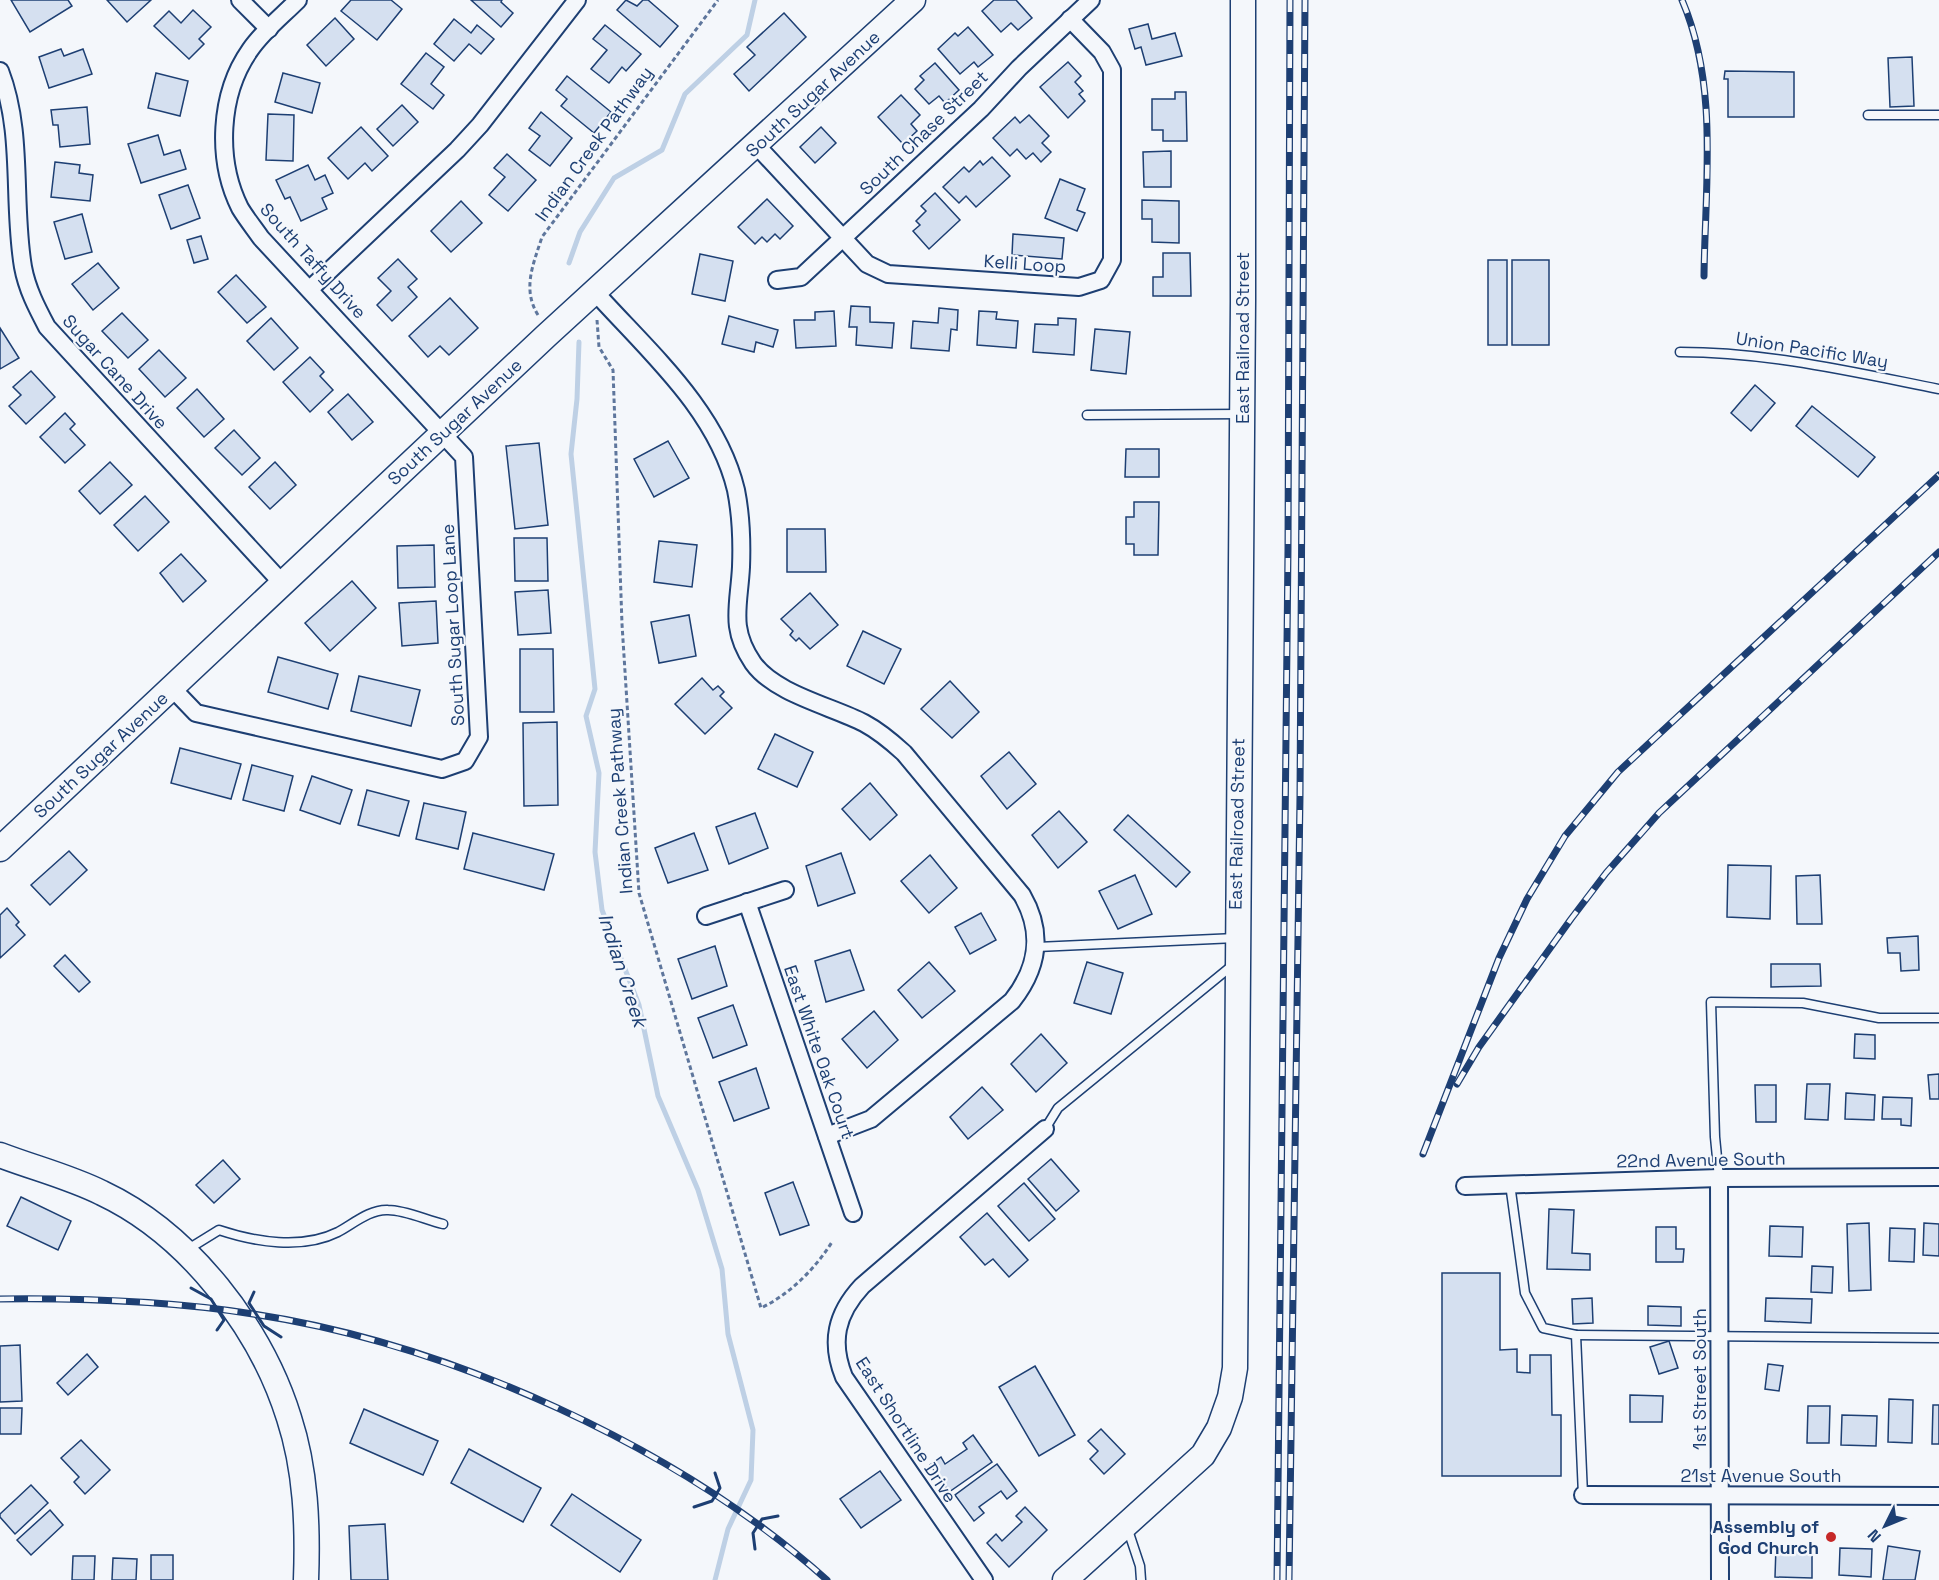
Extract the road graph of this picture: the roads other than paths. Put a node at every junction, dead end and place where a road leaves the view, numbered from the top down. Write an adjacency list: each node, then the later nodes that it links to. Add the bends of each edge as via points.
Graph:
1 (240, 0): 8 (street)
2 (298, 0): 8 (street, South Taffy Drive)
3 (577, 0): 15 (street, via 465,141)
4 (913, 0): 12 (street, South Sugar Avenue)
5 (1091, 0): 7 (street, South Chase Street)
6 (1243, 0): 19 (street, East Railroad Street)
7 (1070, 19): 13 (street, South Chase Street); 13 (street, Kelli Loop, via 1102,52 1112,70 1112,260 1101,280 1079,287 888,274 867,264)
8 (269, 28): 15 (street, South Taffy Drive, via 250,50 227,105 224,139 228,176 241,208 261,238)
9 (0, 70): 22 (street, Sugar Cane Drive, via 13,122 23,269 47,327)
10 (1868, 115): 11 (lane)
11 (1939, 115)
12 (757, 146): 13 (street, Kelli Loop); 16 (street, South Sugar Avenue)
13 (843, 238): 14 (street, South Chase Street, via 801,277)
14 (777, 280)
15 (310, 290): 21 (street, South Taffy Drive)
16 (596, 304): 21 (street, South Sugar Avenue); 28 (street, via 689,396 706,419 729,465 742,527 736,623 743,648 754,665 777,685 865,724 904,753 1022,895 1031,911)
17 (1680, 352): 18 (lane, Union Pacific Way, via 1770,357)
18 (1939, 389)
19 (1242, 414): 20 (lane); 29 (street, East Railroad Street)
20 (1087, 415)
21 (443, 434): 22 (street, South Sugar Avenue); 23 (street, South Sugar Loop Lane, via 464,457 479,737 465,761 442,769 196,713)
22 (283, 584): 23 (street, South Sugar Avenue)
23 (173, 689): 24 (street, South Sugar Avenue)
24 (0, 849)
25 (785, 890): 26 (street)
26 (747, 902): 27 (street); 32 (street, East White Oak Court)
27 (706, 916)
28 (1036, 947): 29 (lane); 32 (street, via 1029,975 1012,1000 871,1119)
29 (1237, 950): 31 (lane, via 1058,1108); 47 (street, East Railroad Street, via 1235,1368 1230,1396 1219,1428 1203,1455)
30 (1939, 1018): 35 (lane, via 1879,1018 1803,1004 1711,1002)
31 (1045, 1129): 49 (street, East Shortline Drive, via 862,1286 840,1314 835,1337 836,1358 844,1377)
32 (827, 1136): 38 (street, East White Oak Court)
33 (0, 1155): 40 (street, via 103,1193)
34 (1939, 1177): 35 (street, 22nd Avenue South)
35 (1719, 1178): 36 (street, 22nd Avenue South); 42 (street, 1st Street South)
36 (1510, 1184): 37 (street, 22nd Avenue South); 41 (lane, via 1525,1293 1543,1328)
37 (1464, 1186)
38 (853, 1213)
39 (442, 1224): 40 (lane, via 388,1210 363,1217 318,1240 242,1238 219,1230)
40 (185, 1251): 48 (street, via 207,1274 254,1341 286,1408 299,1455 307,1540)
41 (1576, 1335): 42 (lane); 44 (lane)
42 (1720, 1337): 43 (lane); 45 (street, 1st Street South)
43 (1939, 1338)
44 (1582, 1495): 45 (street, 21st Avenue South)
45 (1720, 1495): 46 (street, 21st Avenue South); 52 (street, 1st Street South)
46 (1939, 1496)
47 (1126, 1527): 50 (street, East Railroad Street); 51 (lane)
48 (306, 1580)
49 (984, 1580)
50 (1065, 1580)
51 (1141, 1580)
52 (1720, 1580)

